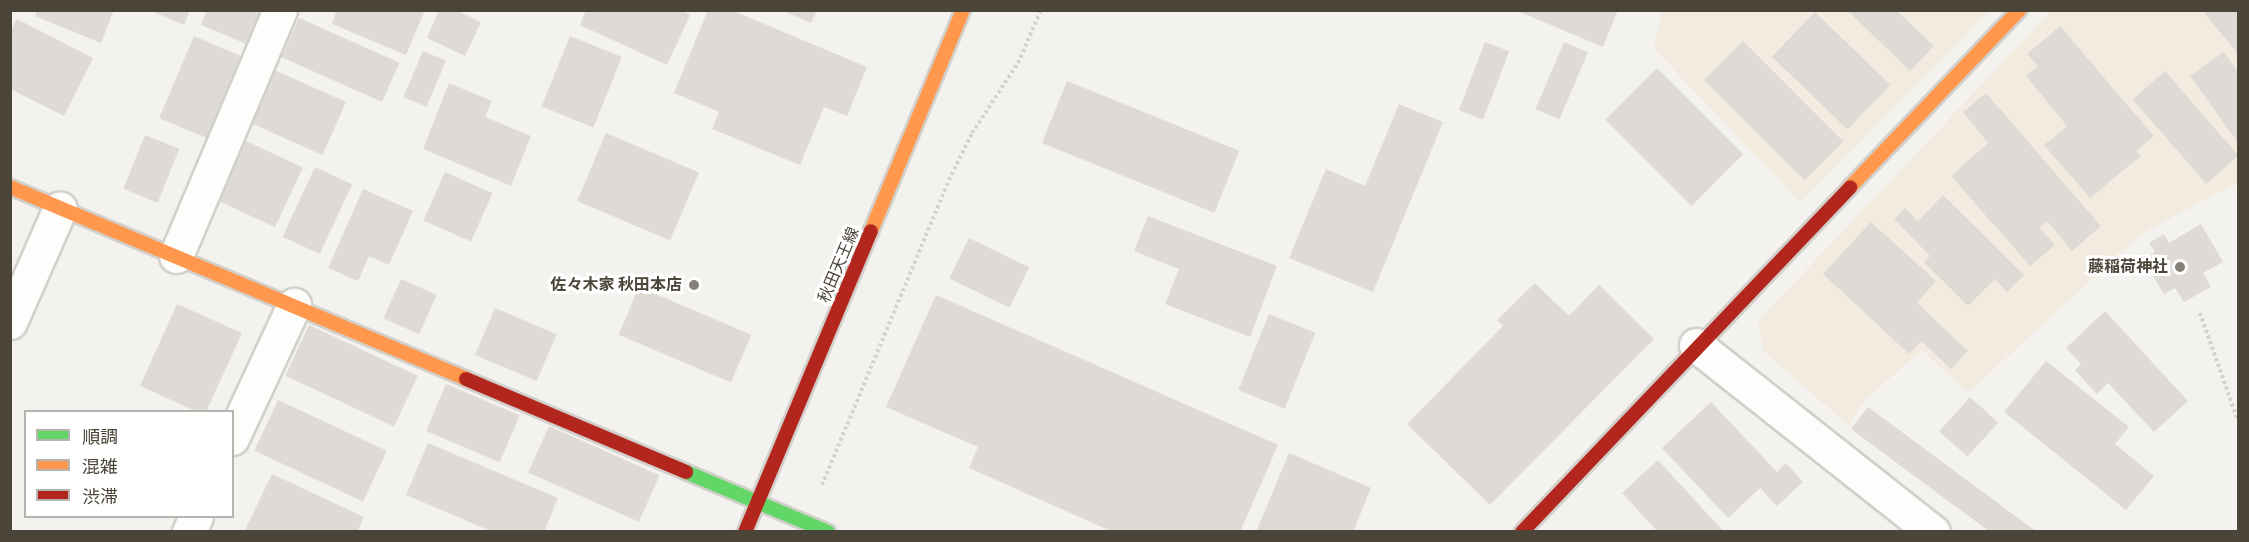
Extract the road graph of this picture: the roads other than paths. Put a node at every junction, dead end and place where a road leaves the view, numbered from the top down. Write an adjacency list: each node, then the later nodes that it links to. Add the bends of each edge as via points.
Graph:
1 (280, 10): 6 (street)
2 (963, 10): 11 (street, 秋田天王線)
3 (2019, 10): 9 (street)
4 (10, 187): 5 (street)
5 (60, 208): 6 (street); 8 (street)
6 (177, 256): 7 (street)
7 (294, 305): 10 (street); 11 (street)
8 (10, 322)
9 (1696, 345): 14 (street); 15 (street)
10 (234, 434)
11 (759, 500): 12 (street, 秋田天王線); 13 (street)
12 (745, 531)
13 (828, 531)
14 (1522, 531)
15 (1933, 531)

